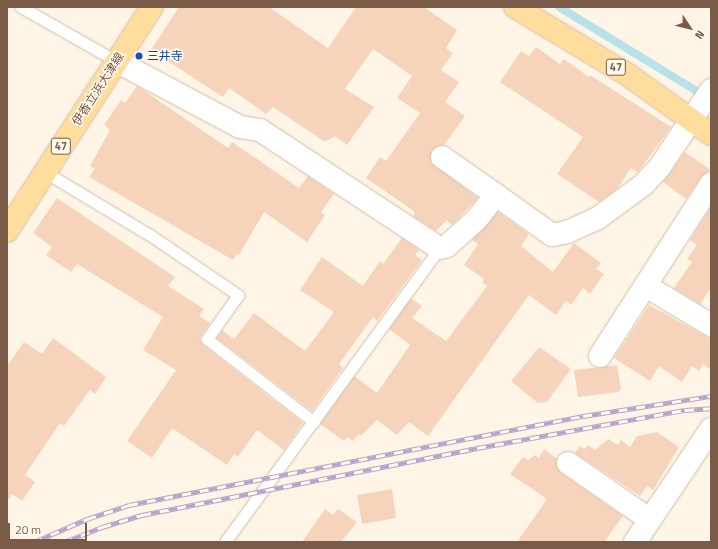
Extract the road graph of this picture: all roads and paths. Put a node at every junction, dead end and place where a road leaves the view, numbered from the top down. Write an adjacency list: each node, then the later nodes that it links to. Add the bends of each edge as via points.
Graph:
1 (21, 7): 4 (lane)
2 (152, 7): 4 (main road, 伊香立浜大津線 / 47)
3 (515, 7): 5 (main road, 47, via 602,58)
4 (116, 61): 8 (main road, 伊香立浜大津線 / 47); 12 (street, via 240,127 260,130)
5 (701, 104): 6 (main road, 47); 10 (street, via 659,168 643,185 598,218 568,232 552,235)
6 (711, 134)
7 (442, 157): 10 (street)
8 (45, 172): 11 (main road, 伊香立浜大津線 / 47); 16 (lane, via 150,235 238,295 207,339)
9 (711, 184): 13 (street)
10 (496, 195): 12 (street, via 476,219 447,246)
11 (7, 231)
12 (440, 248): 16 (lane)
13 (646, 286): 14 (street); 15 (street)
14 (711, 325)
15 (600, 356)
16 (314, 422): 20 (lane)
17 (711, 429): 19 (street)
18 (568, 464): 19 (street)
19 (650, 520): 21 (street)
20 (225, 542)
21 (635, 542)

